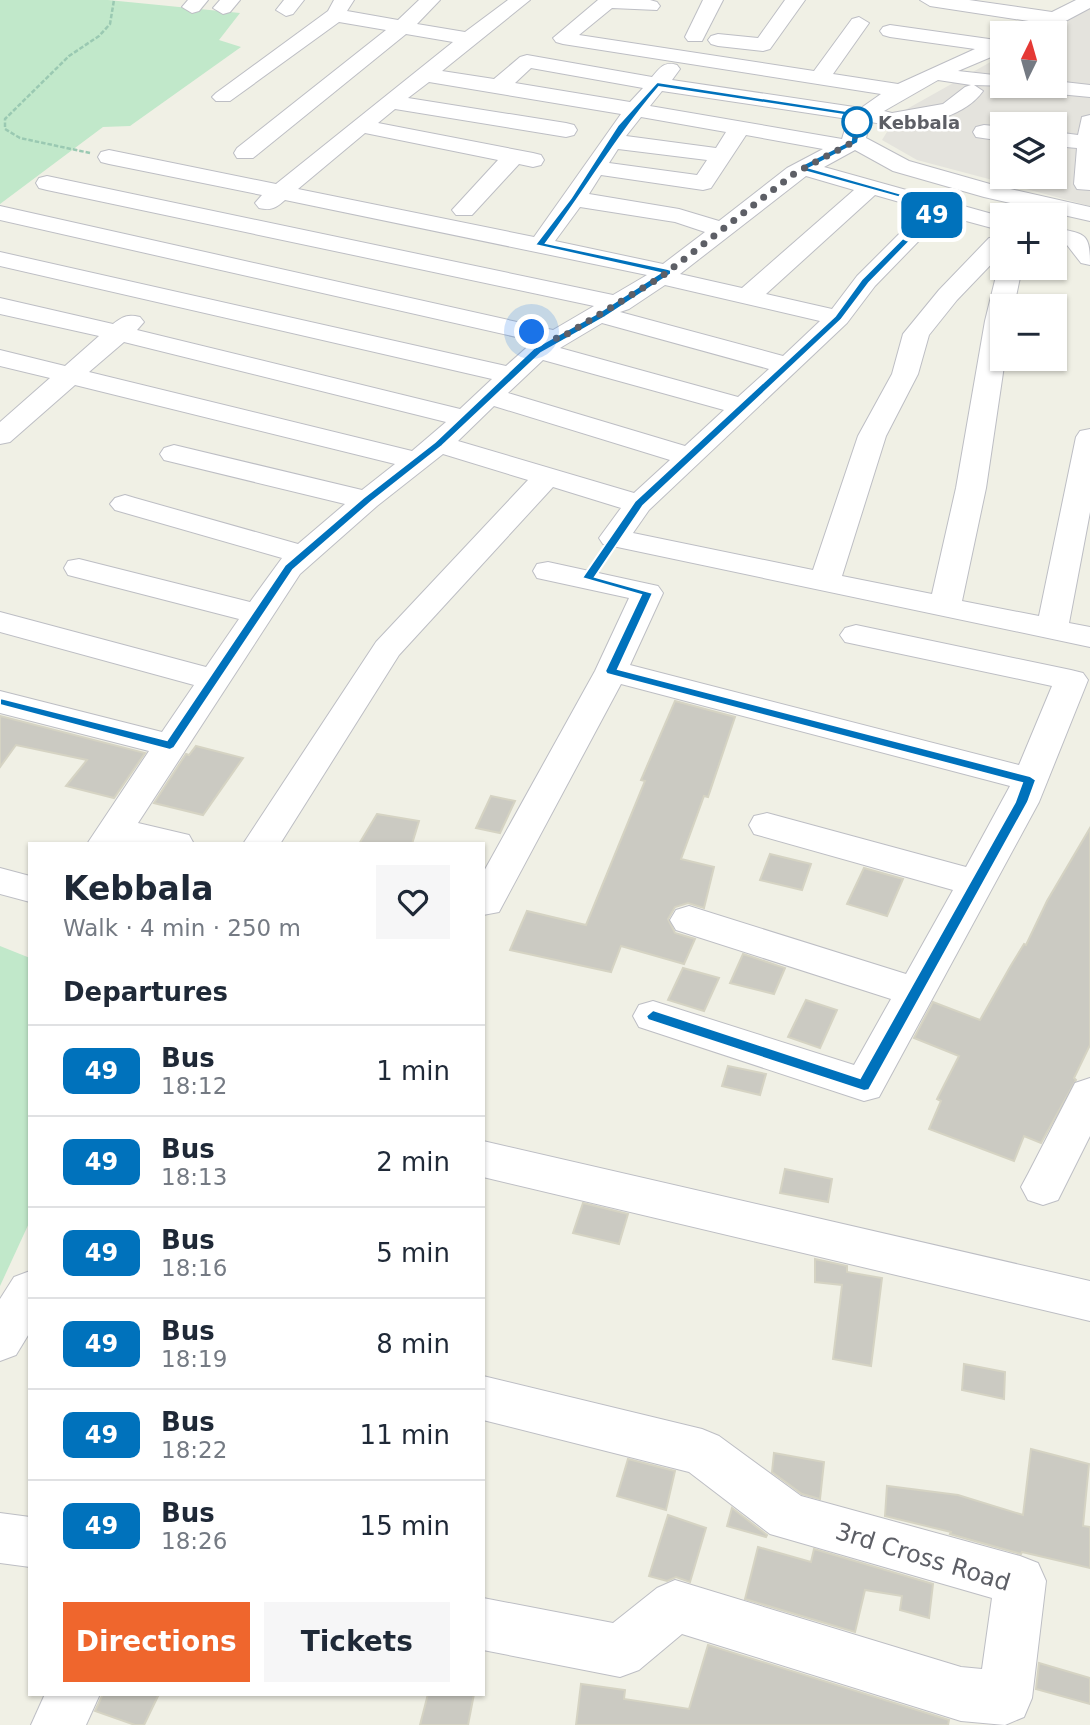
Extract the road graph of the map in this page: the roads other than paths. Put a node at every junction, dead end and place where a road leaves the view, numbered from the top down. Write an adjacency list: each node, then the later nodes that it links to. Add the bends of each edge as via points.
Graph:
1 (430, 0): 13 (street)
2 (520, 0): 17 (street)
3 (713, 0): 15 (street)
4 (795, 0): 15 (street, via 763,45)
5 (930, 0): 10 (street)
6 (609, 1): 8 (street); 16 (street)
7 (1090, 1): 10 (street)
8 (650, 6)
9 (339, 7): 13 (street); 36 (street)
10 (1054, 20): 12 (street)
11 (859, 23): 27 (street)
12 (1080, 26)
13 (402, 27): 17 (street); 48 (street)
14 (890, 31): 18 (street)
15 (695, 37): 20 (street)
16 (563, 38): 20 (street); 22 (street)
17 (469, 39): 24 (street)
18 (990, 44)
19 (990, 49): 23 (street)
20 (682, 55): 27 (street); 29 (street)
21 (913, 59): 23 (street)
22 (527, 61): 29 (street); 30 (street)
23 (954, 65): 25 (street)
24 (424, 75): 30 (street); 37 (street)
25 (931, 75): 28 (street); 32 (street)
26 (562, 78): 35 (street)
27 (820, 78): 32 (street)
28 (990, 81)
29 (657, 85): 38 (street); 44 (street)
30 (499, 86): 35 (street)
31 (1068, 89): 34 (street)
32 (901, 91): 44 (street, via 878,102)
33 (972, 91): 44 (street, via 950,110 892,119)
34 (1090, 91)
35 (543, 94): 38 (street)
36 (223, 97)
37 (391, 102): 39 (street); 41 (street)
38 (634, 111): 40 (street); 46 (street)
39 (361, 126): 47 (street); 62 (street, via 523,158)
40 (740, 128): 44 (street); 50 (street)
41 (566, 130)
42 (1089, 133): 45 (street); 57 (street)
43 (101, 134): 54 (street)
44 (855, 134): 53 (street); 64 (street, via 901,166)
45 (1067, 137)
46 (611, 141): 50 (street); 52 (street)
47 (335, 147): 49 (street); 54 (street)
48 (245, 153)
49 (368, 153)
50 (722, 155): 56 (street)
51 (108, 157): 59 (street)
52 (593, 167): 56 (street); 60 (street)
53 (803, 168): 58 (street); 67 (street)
54 (301, 174): 59 (street)
55 (47, 183): 66 (street)
56 (703, 183): 65 (street)
57 (1085, 184)
58 (871, 187): 61 (street); 79 (street)
59 (279, 192): 66 (street); 70 (street)
60 (574, 199): 65 (street); 70 (street)
61 (940, 206): 68 (street); 82 (street, via 866,281)
62 (464, 210)
63 (2, 213): 72 (street)
64 (1090, 214)
65 (687, 218): 67 (street)
66 (244, 223): 72 (street); 81 (street)
67 (721, 229): 75 (street)
68 (990, 236)
69 (1067, 237): 73 (street, via 1075,239)
70 (540, 245): 75 (street)
71 (990, 256): 107 (street, via 948,295 916,334 905,374 872,436)
72 (205, 257): 77 (street); 78 (street)
73 (1090, 258)
74 (0, 260): 78 (street)
75 (665, 275): 79 (street); 81 (street)
76 (1001, 280): 108 (street, via 971,488)
77 (345, 290): 83 (street); 85 (street)
78 (161, 296): 83 (street); 84 (street)
79 (746, 298): 82 (street)
80 (0, 306): 84 (street)
81 (611, 309): 85 (street); 87 (street)
82 (838, 318): 87 (street)
83 (306, 328): 89 (street)
84 (119, 332): 88 (street); 92 (street)
85 (548, 345): 89 (street); 91 (street)
86 (0, 358): 88 (street)
87 (788, 366): 91 (street)
88 (68, 375): 93 (street); 95 (street)
89 (512, 375): 90 (street)
90 (489, 396): 92 (street); 97 (street)
91 (743, 407): 97 (street)
92 (466, 419): 95 (street)
93 (5, 426)
94 (1090, 437): 111 (street)
95 (428, 452): 98 (street); 99 (street)
96 (174, 454): 99 (street)
97 (690, 457): 101 (street)
98 (547, 477): 101 (street); 123 (street, via 387,649)
99 (367, 500): 103 (street)
100 (125, 504): 103 (street)
101 (639, 504): 102 (street)
102 (614, 538): 106 (street); 107 (street)
103 (304, 555): 109 (street, via 289,568)
104 (79, 568): 109 (street)
105 (548, 571): 106 (street)
106 (589, 576): 114 (street, via 647,593)
107 (825, 581): 108 (street)
108 (945, 606): 111 (street)
109 (258, 614): 115 (street)
110 (0, 622): 115 (street)
111 (1052, 629): 113 (street)
112 (856, 635): 116 (street)
113 (1090, 637)
114 (611, 671): 119 (street); 127 (street)
115 (214, 680): 118 (street)
116 (1080, 682): 119 (street)
117 (0, 702): 118 (street)
118 (170, 746): 121 (street)
119 (1030, 780): 125 (street)
120 (767, 825): 125 (street)
121 (109, 837): 122 (street)
122 (157, 842)
123 (262, 842)
124 (0, 881): 126 (street)
125 (976, 883): 129 (street)
126 (28, 888)
127 (486, 902)
128 (689, 919): 129 (street)
129 (915, 992): 130 (street, via 864,1085)
130 (653, 1016)
131 (1090, 1095): 133 (street)
132 (485, 1159): 135 (street)
133 (1043, 1187)
134 (28, 1294): 136 (street)
135 (1090, 1301)
136 (0, 1340)
137 (485, 1398): 142 (street, 3rd Cross Road, via 702,1452 788,1517 1020,1581 1005,1698)
138 (0, 1538): 139 (street)
139 (28, 1542)
140 (485, 1624): 142 (street, 3rd Cross Road, via 620,1651 675,1606)
141 (73, 1696): 143 (street)
142 (958, 1710)
143 (58, 1725)

